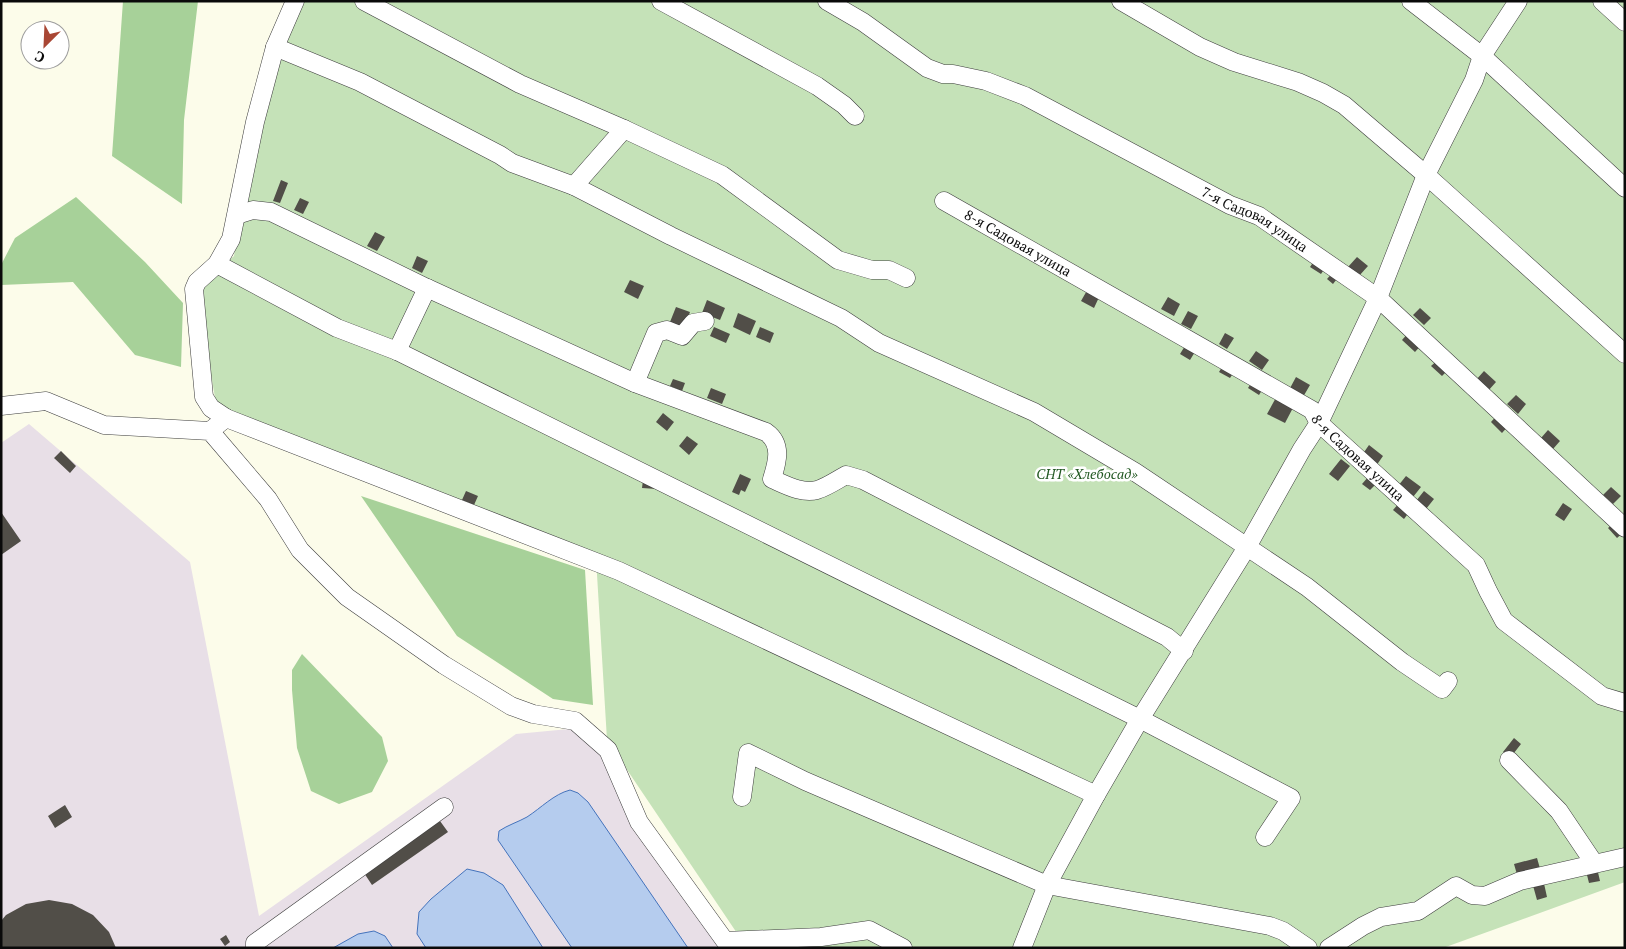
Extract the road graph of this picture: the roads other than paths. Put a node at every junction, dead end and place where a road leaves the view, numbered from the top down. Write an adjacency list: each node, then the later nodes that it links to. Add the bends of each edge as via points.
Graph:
1 (295, 1): 10 (lane)
2 (364, 1): 13 (lane, via 520,84)
3 (661, 1): 12 (lane, via 817,86)
4 (827, 1): 22 (lane, 7-я Садовая улица, via 863,22 927,68 942,74 986,81 1024,96 1230,206 1259,216)
5 (1121, 1): 14 (lane, via 1234,62 1323,93 1344,105)
6 (1412, 1): 11 (lane)
7 (1518, 1): 11 (lane)
8 (1602, 1): 9 (lane)
9 (1625, 22)
10 (275, 47): 15 (lane, via 360,82 512,163); 18 (lane, via 255,122)
11 (1482, 56): 14 (lane, via 1474,80); 16 (lane)
12 (855, 116)
13 (624, 129): 15 (lane); 20 (lane, via 722,175 838,260 872,270 889,270)
14 (1426, 175): 22 (lane); 25 (lane)
15 (574, 186): 32 (lane, via 841,318 879,343 1034,412 1135,472)
16 (1625, 188)
17 (944, 201): 29 (lane, 8-я Садовая улица, via 1312,410)
18 (237, 215): 19 (lane, via 231,239); 21 (lane, via 254,210 271,212)
19 (217, 264): 24 (lane, via 337,328); 28 (lane, via 197,282 194,289 204,397 211,408)
20 (906, 278)
21 (427, 288): 24 (lane); 26 (lane)
22 (1378, 298): 29 (lane); 31 (lane, 7-я Садовая улица)
23 (705, 322): 26 (lane, via 694,323 682,336 666,330 656,333)
24 (397, 351): 36 (lane)
25 (1625, 354)
26 (634, 382): 33 (lane, via 769,434 776,445 778,458 772,479 792,488 809,490 818,490 846,475 863,480 1167,637)
27 (1, 406): 30 (lane, via 46,401 104,425)
28 (226, 418): 30 (lane); 38 (lane, via 619,571)
29 (1319, 424): 32 (lane); 35 (lane, 8-я Садовая улица, via 1476,565 1504,622 1602,696)
30 (210, 431): 46 (lane, via 268,499 300,550 347,597 444,665 512,706 533,714 575,720 608,750 639,822 725,941 821,937 869,930)
31 (1625, 528)
32 (1247, 547): 33 (lane); 34 (lane, via 1307,587 1402,662 1442,689)
33 (1184, 651): 36 (lane)
34 (1448, 681)
35 (1625, 703)
36 (1140, 720): 38 (lane); 41 (lane, via 1291,798)
37 (1509, 760): 43 (lane, via 1559,811)
38 (1096, 796): 44 (lane)
39 (742, 797): 44 (lane, via 748,752 804,781)
40 (444, 807): 45 (lane, via 255,943)
41 (1265, 837)
42 (1625, 857): 43 (lane)
43 (1594, 863): 49 (lane, via 1520,881 1485,896 1472,895 1456,886 1418,911 1381,917)
44 (1047, 885): 47 (lane); 48 (lane, via 1270,926)
45 (254, 948)
46 (903, 948)
47 (1022, 948)
48 (1308, 948)
49 (1329, 948)

